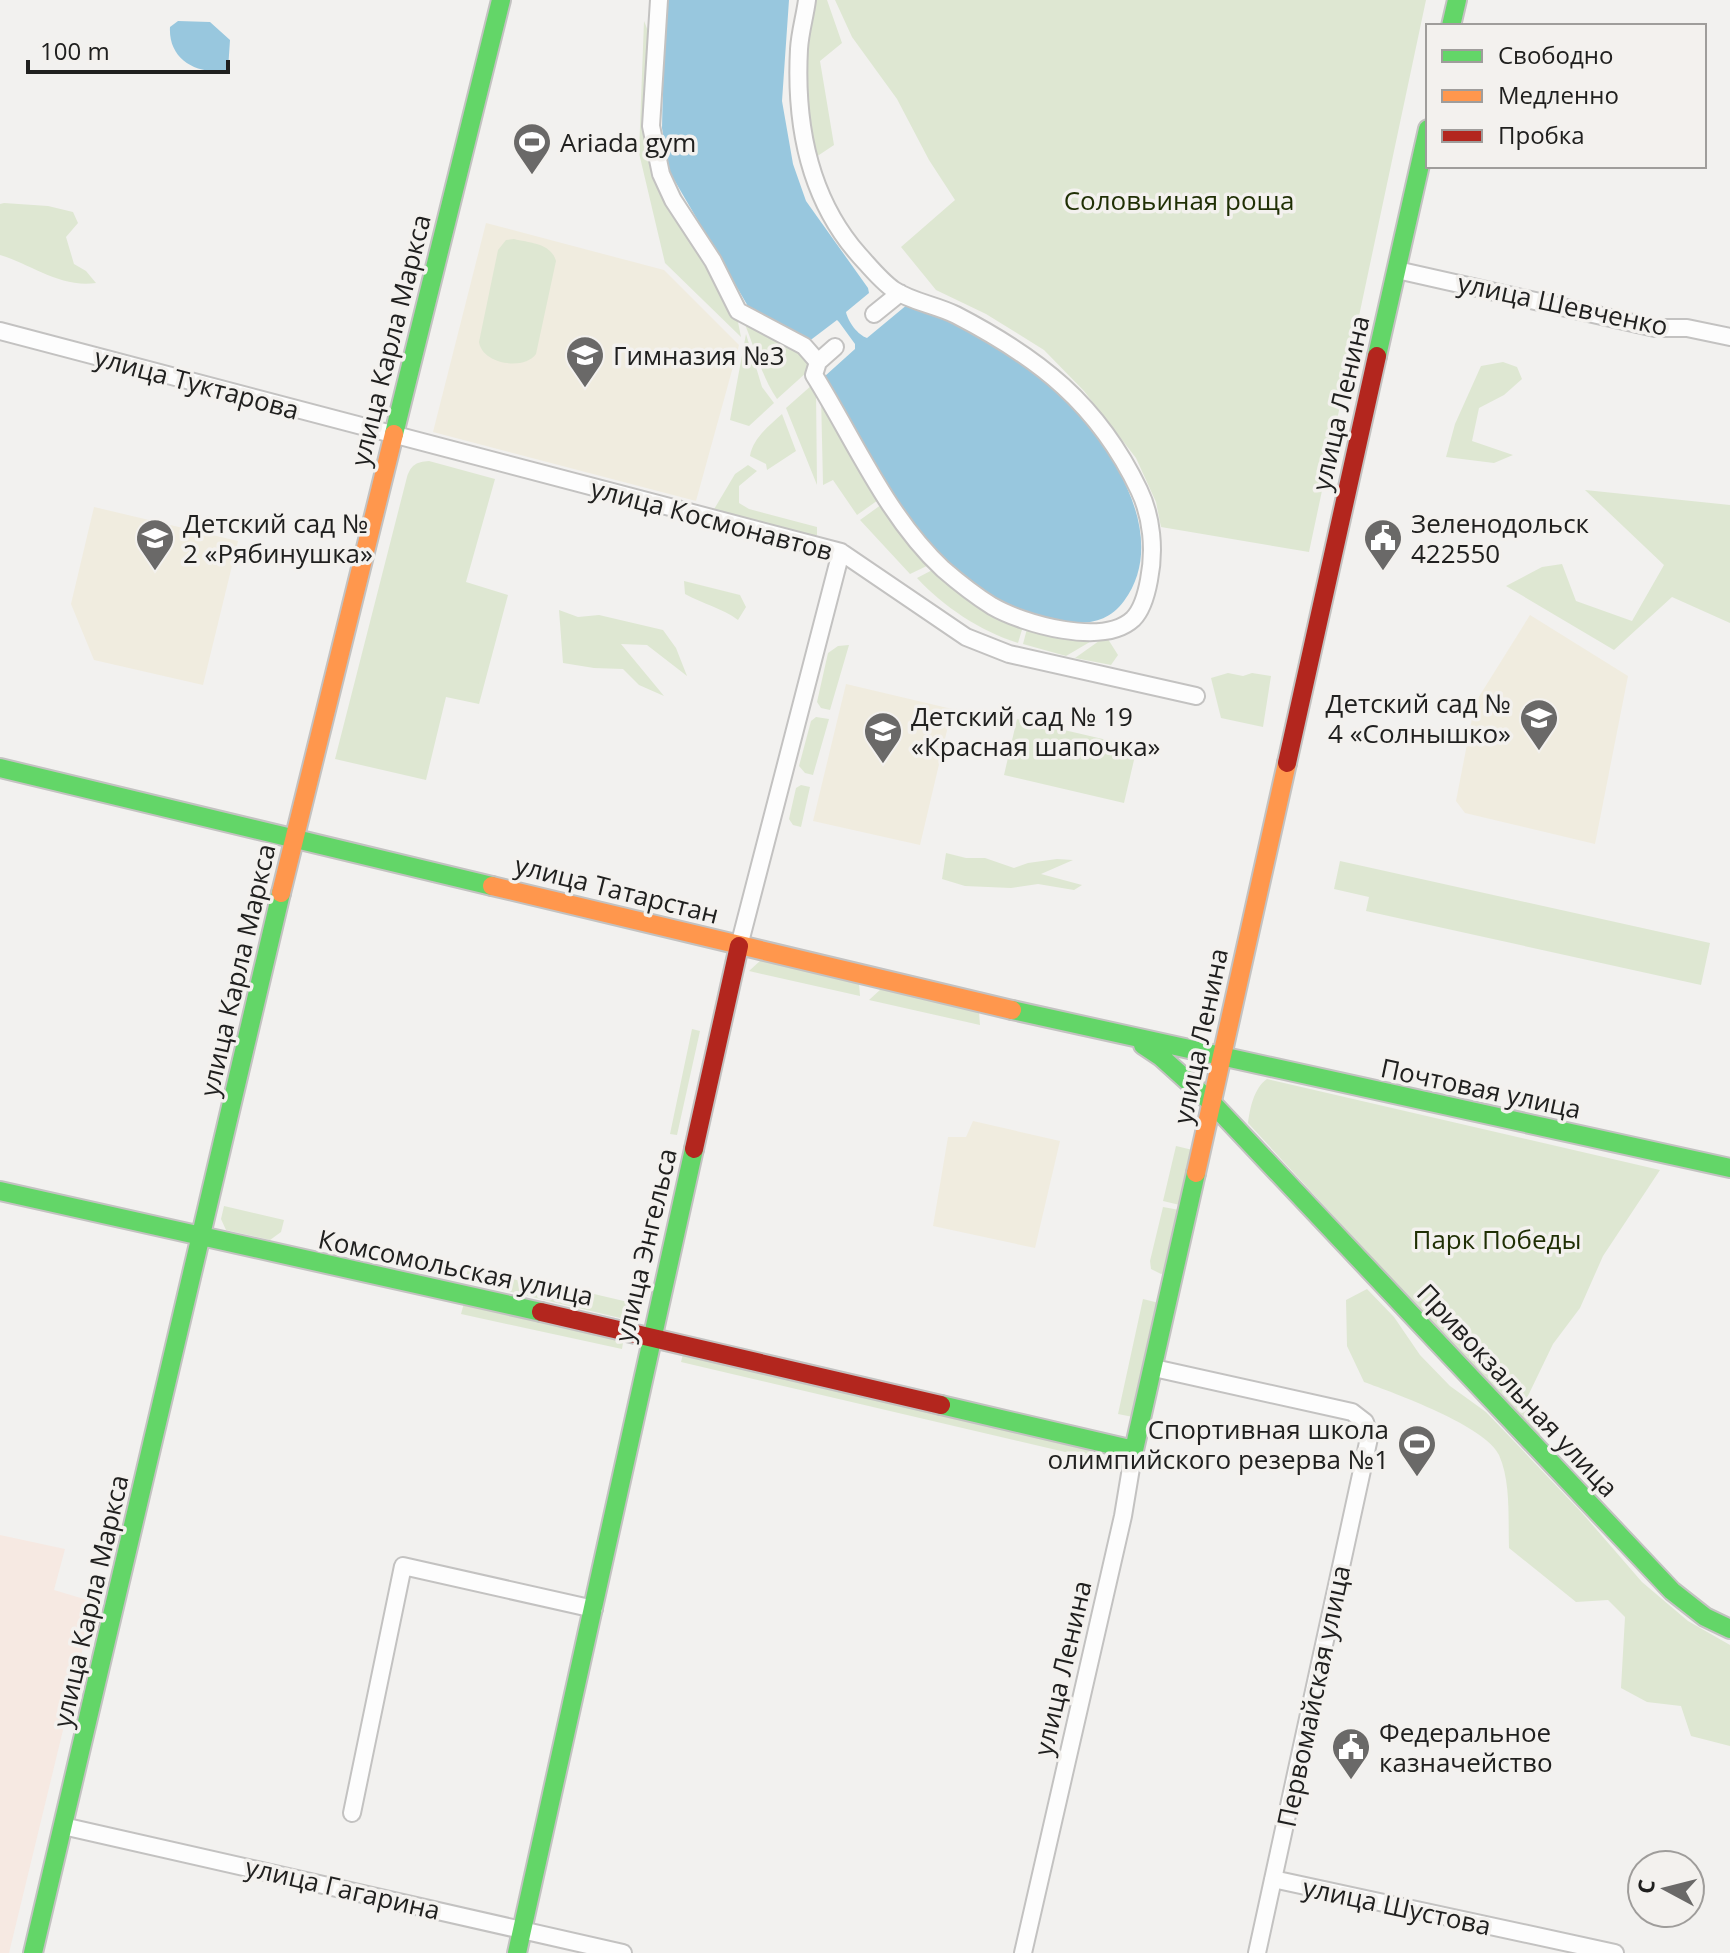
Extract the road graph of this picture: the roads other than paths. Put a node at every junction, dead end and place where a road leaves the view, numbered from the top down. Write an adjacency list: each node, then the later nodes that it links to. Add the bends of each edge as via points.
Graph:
1 (501, 0): 14 (street, улица Карла Маркса)
2 (659, 0): 13 (street, via 651,126 661,174 738,311 804,346)
3 (807, 0): 8 (street, via 799,45 798,109 808,165 843,237)
4 (1457, 0): 5 (street)
5 (1451, 24)
6 (1426, 138): 7 (street, улица Ленина)
7 (1397, 270): 11 (street, улица Шевченко, via 1655,328); 21 (street, улица Ленина)
8 (900, 293): 9 (street); 13 (street, via 945,309 1037,362 1064,384 1126,462 1144,500 1154,559 1134,618 1100,631 1048,627 991,606 944,569 919,544 887,497 814,375)
9 (874, 314)
10 (0, 331): 14 (street, улица Туктарова)
11 (1730, 337)
12 (835, 347): 13 (street)
13 (818, 362)
14 (394, 436): 15 (street, улица Космонавтов); 18 (street, улица Карла Маркса)
15 (841, 552): 16 (street, улица Космонавтов, via 966,637 1009,654); 19 (street, улица Энгельса)
16 (1196, 696)
17 (0, 768): 18 (street, улица Татарстан)
18 (294, 838): 19 (street, улица Татарстан); 25 (street, улица Карла Маркса)
19 (739, 946): 20 (street, улица Татарстан); 26 (street, улица Энгельса)
20 (1133, 1038): 21 (street, улица Татарстан); 22 (street, Привокзальная улица)
21 (1222, 1058): 22 (street, улица Ленина); 23 (street, Почтовая улица)
22 (1213, 1104): 27 (street, улица Ленина); 30 (street, Привокзальная улица, via 1672,1591)
23 (1730, 1168)
24 (0, 1191): 25 (street, Комсомольская улица)
25 (202, 1237): 26 (street, Комсомольская улица); 32 (street, улица Карла Маркса)
26 (651, 1337): 28 (street, Комсомольская улица); 29 (street, улица Энгельса)
27 (1154, 1368): 28 (street, улица Ленина); 33 (street, Первомайская улица, via 1352,1412 1365,1422 1369,1438)
28 (1134, 1450): 38 (street, улица Ленина)
29 (594, 1609): 31 (street, via 403,1566); 34 (street, улица Энгельса)
30 (1730, 1629)
31 (352, 1813)
32 (63, 1826): 34 (street, улица Гагарина); 35 (street, улица Карла Маркса)
33 (1273, 1879): 39 (street, Первомайская улица); 40 (street, улица Шустова)
34 (522, 1929): 36 (street, улица Энгельса); 37 (street, улица Гагарина)
35 (33, 1953)
36 (517, 1953)
37 (623, 1953)
38 (1023, 1953)
39 (1257, 1953)
40 (1615, 1953)

